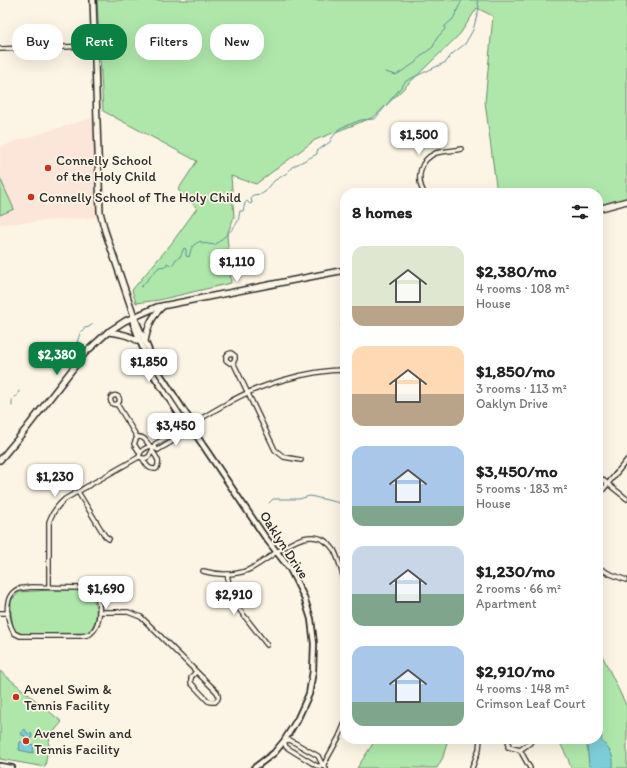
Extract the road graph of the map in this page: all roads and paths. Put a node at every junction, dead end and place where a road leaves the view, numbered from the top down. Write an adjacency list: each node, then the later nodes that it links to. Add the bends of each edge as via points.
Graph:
1 (93, 0): 2 (main road)
2 (94, 24)
3 (71, 47): 4 (street)
4 (0, 49)
5 (95, 60): 12 (main road, via 100,212 104,231)
6 (461, 149): 7 (street, via 428,157 420,170 419,182)
7 (422, 188)
8 (627, 201): 9 (main road)
9 (603, 208)
10 (340, 271): 11 (main road)
11 (163, 306): 12 (main road); 14 (main road, via 148,326)
12 (134, 316): 13 (main road); 14 (street, Oaklyn Drive, via 133,323)
13 (108, 332): 14 (main road, via 122,333); 24 (main road, via 85,353)
14 (142, 342): 19 (street, Oaklyn Drive, via 154,376 183,420)
15 (233, 362): 17 (street)
16 (340, 370): 17 (street, via 302,376)
17 (248, 393): 19 (street, via 226,403); 25 (street, via 275,450 284,456)
18 (117, 404): 20 (street)
19 (190, 426): 21 (street, via 184,426 155,444); 33 (street, Oaklyn Drive)
20 (137, 437): 21 (street, via 144,438); 22 (street, via 134,444)
21 (152, 449): 22 (street, via 144,448); 23 (street, via 149,457); 23 (street, via 159,462 156,469 149,468)
22 (140, 452): 23 (street)
23 (141, 458): 30 (street)
24 (0, 460)
25 (301, 460)
26 (627, 460): 28 (street)
27 (603, 480): 28 (street)
28 (608, 484): 29 (street); 31 (street)
29 (603, 490)
30 (78, 492): 32 (street); 39 (street, via 58,505 49,522)
31 (627, 499)
32 (109, 539)
33 (276, 552): 34 (street, via 297,539 319,538 334,551); 37 (street, via 248,570); 46 (street, Oaklyn Drive, via 290,569 304,597 311,619 314,644 309,694)
34 (340, 568)
35 (603, 570): 38 (street)
36 (203, 571): 37 (street)
37 (227, 574): 43 (street, via 235,604)
38 (626, 580)
39 (50, 587): 40 (street, via 90,590 96,596); 42 (street, via 18,589 8,603)
40 (98, 612): 42 (street, via 98,622 94,630 89,635 81,636 16,635 11,628); 44 (street, via 128,612 142,617)
41 (0, 613): 42 (street)
42 (8, 613)
43 (267, 646)
44 (196, 672): 44 (street, via 217,692 218,699 215,702 208,701 191,683 190,679)
45 (340, 735): 52 (street)
46 (284, 741): 52 (street, via 286,747 318,766); 52 (street, via 290,740 318,756); 54 (street, Oaklyn Drive, via 274,753)
47 (480, 744): 55 (street)
48 (508, 744): 50 (street, via 508,747)
49 (529, 744): 50 (street)
50 (520, 750): 56 (street)
51 (0, 766): 53 (street)
52 (325, 767)
53 (12, 768)
54 (254, 768)
55 (472, 768)
56 (530, 768)

